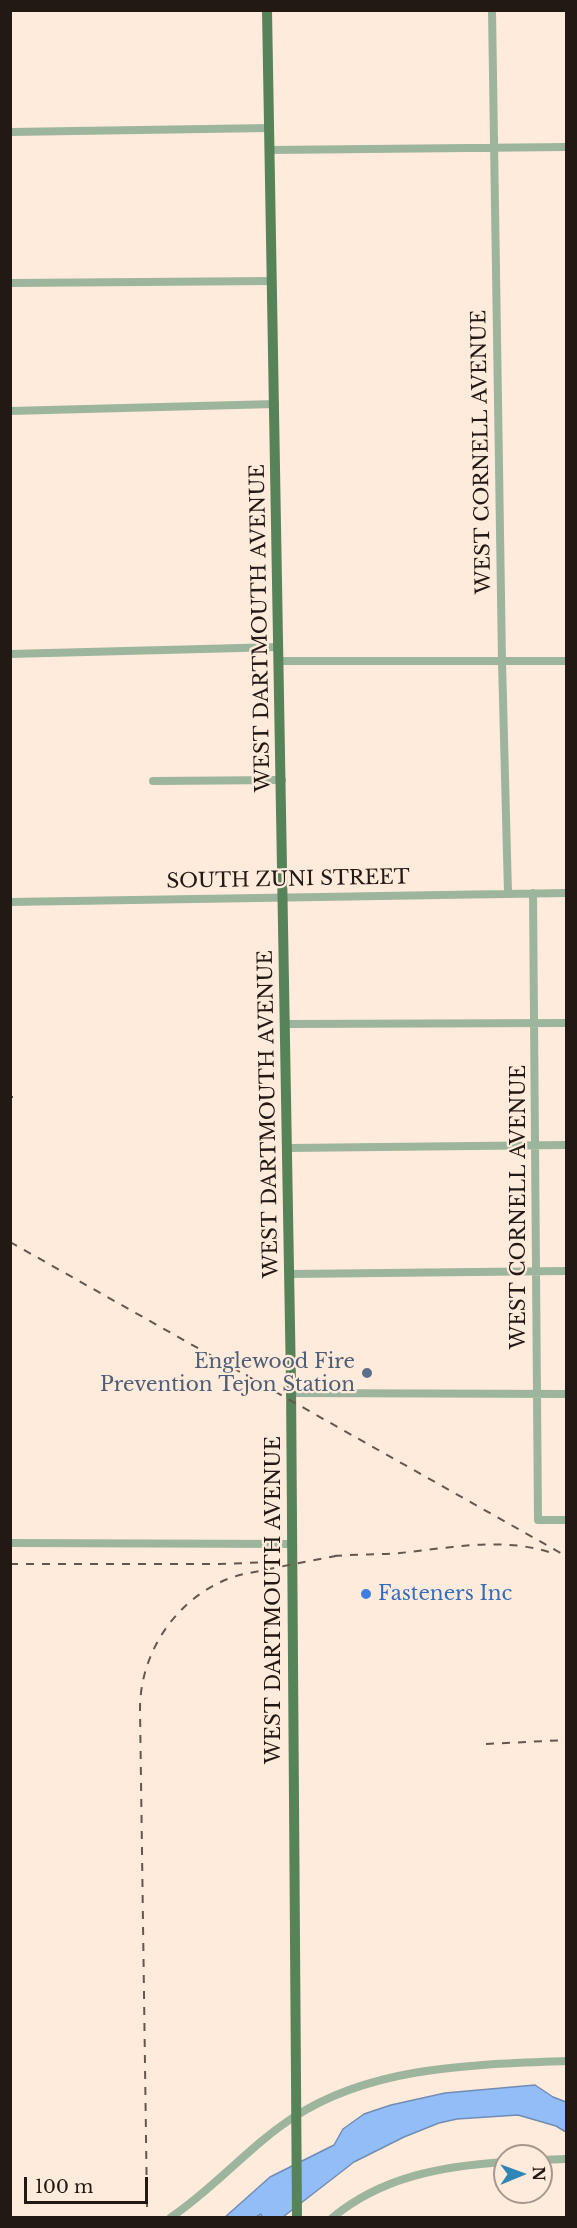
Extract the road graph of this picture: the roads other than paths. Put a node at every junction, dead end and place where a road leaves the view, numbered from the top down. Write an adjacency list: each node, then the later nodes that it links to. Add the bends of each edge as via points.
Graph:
1 (267, 10): 3 (main road, WEST DARTMOUTH AVENUE)
2 (492, 10): 5 (street, WEST CORNELL AVENUE)
3 (269, 128): 4 (street); 7 (main road, WEST DARTMOUTH AVENUE)
4 (10, 132)
5 (494, 147): 6 (street); 7 (street); 15 (street, WEST CORNELL AVENUE)
6 (567, 147)
7 (270, 150): 8 (main road, WEST DARTMOUTH AVENUE)
8 (272, 281): 9 (street); 10 (main road, WEST DARTMOUTH AVENUE)
9 (10, 283)
10 (275, 404): 11 (street); 12 (main road, WEST DARTMOUTH AVENUE)
11 (10, 411)
12 (279, 647): 13 (street); 14 (main road, WEST DARTMOUTH AVENUE)
13 (10, 654)
14 (280, 661): 15 (street); 17 (main road, WEST DARTMOUTH AVENUE)
15 (502, 661): 16 (street); 19 (street, WEST CORNELL AVENUE)
16 (567, 661)
17 (282, 780): 18 (street); 22 (main road, WEST DARTMOUTH AVENUE)
18 (153, 781)
19 (508, 893): 20 (street, SOUTH ZUNI STREET); 22 (street, SOUTH ZUNI STREET)
20 (533, 893): 21 (street, SOUTH ZUNI STREET); 24 (street, WEST CORNELL AVENUE)
21 (567, 893)
22 (284, 896): 23 (street, SOUTH ZUNI STREET); 26 (main road, WEST DARTMOUTH AVENUE)
23 (10, 902)
24 (534, 1023): 25 (street); 26 (street); 28 (street, WEST CORNELL AVENUE)
25 (567, 1023)
26 (286, 1024): 29 (main road, WEST DARTMOUTH AVENUE)
27 (567, 1145): 28 (street)
28 (535, 1146): 29 (street); 31 (street, WEST CORNELL AVENUE)
29 (288, 1148): 32 (main road, WEST DARTMOUTH AVENUE)
30 (567, 1271): 31 (street)
31 (536, 1272): 32 (street); 34 (street, WEST CORNELL AVENUE)
32 (290, 1274): 33 (main road, WEST DARTMOUTH AVENUE)
33 (291, 1393): 34 (street); 38 (main road, WEST DARTMOUTH AVENUE)
34 (537, 1394): 35 (street); 36 (street, WEST CORNELL AVENUE, via 538,1520)
35 (567, 1394)
36 (567, 1520)
37 (10, 1543): 38 (street)
38 (292, 1544): 40 (main road, WEST DARTMOUTH AVENUE)
39 (567, 2061): 40 (street, via 406,2074 340,2094)
40 (295, 2116): 42 (street); 43 (main road, WEST DARTMOUTH AVENUE)
41 (493, 2163): 44 (street, via 409,2176 357,2199)
42 (170, 2217)
43 (297, 2217)
44 (332, 2217)

